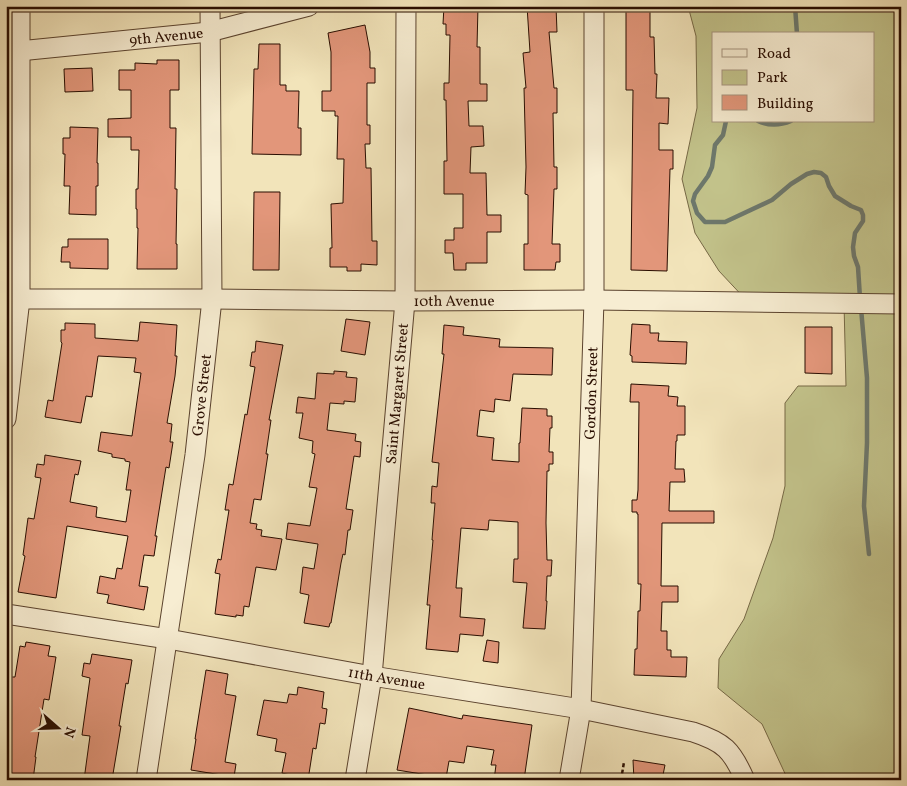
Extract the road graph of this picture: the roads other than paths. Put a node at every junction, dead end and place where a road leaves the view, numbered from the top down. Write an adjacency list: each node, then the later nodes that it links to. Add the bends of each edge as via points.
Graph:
1 (20, 6): 7 (street)
2 (210, 6): 6 (street, Grove Street)
3 (309, 6): 6 (street, 9th Avenue)
4 (406, 6): 11 (street, Saint Margaret Street)
5 (594, 6): 10 (street, Gordon Street)
6 (210, 32): 7 (street, 9th Avenue); 9 (street, Grove Street)
7 (20, 51): 8 (street)
8 (13, 299): 9 (street, 10th Avenue); 13 (street)
9 (212, 299): 11 (street, 10th Avenue); 15 (street, Grove Street, via 196,455)
10 (594, 300): 11 (street, 10th Avenue); 12 (street, 10th Avenue); 17 (street, Gordon Street)
11 (405, 301): 16 (street, Saint Margaret Street)
12 (901, 304)
13 (6, 419)
14 (6, 614): 15 (street, 11th Avenue)
15 (168, 639): 16 (street, 11th Avenue); 18 (street, Grove Street)
16 (372, 676): 17 (street, 11th Avenue); 19 (street, Saint Margaret Street)
17 (582, 709): 20 (street, Gordon Street); 21 (street, 11th Avenue, via 709,737 733,756)
18 (146, 780)
19 (356, 780)
20 (570, 780)
21 (745, 780)

